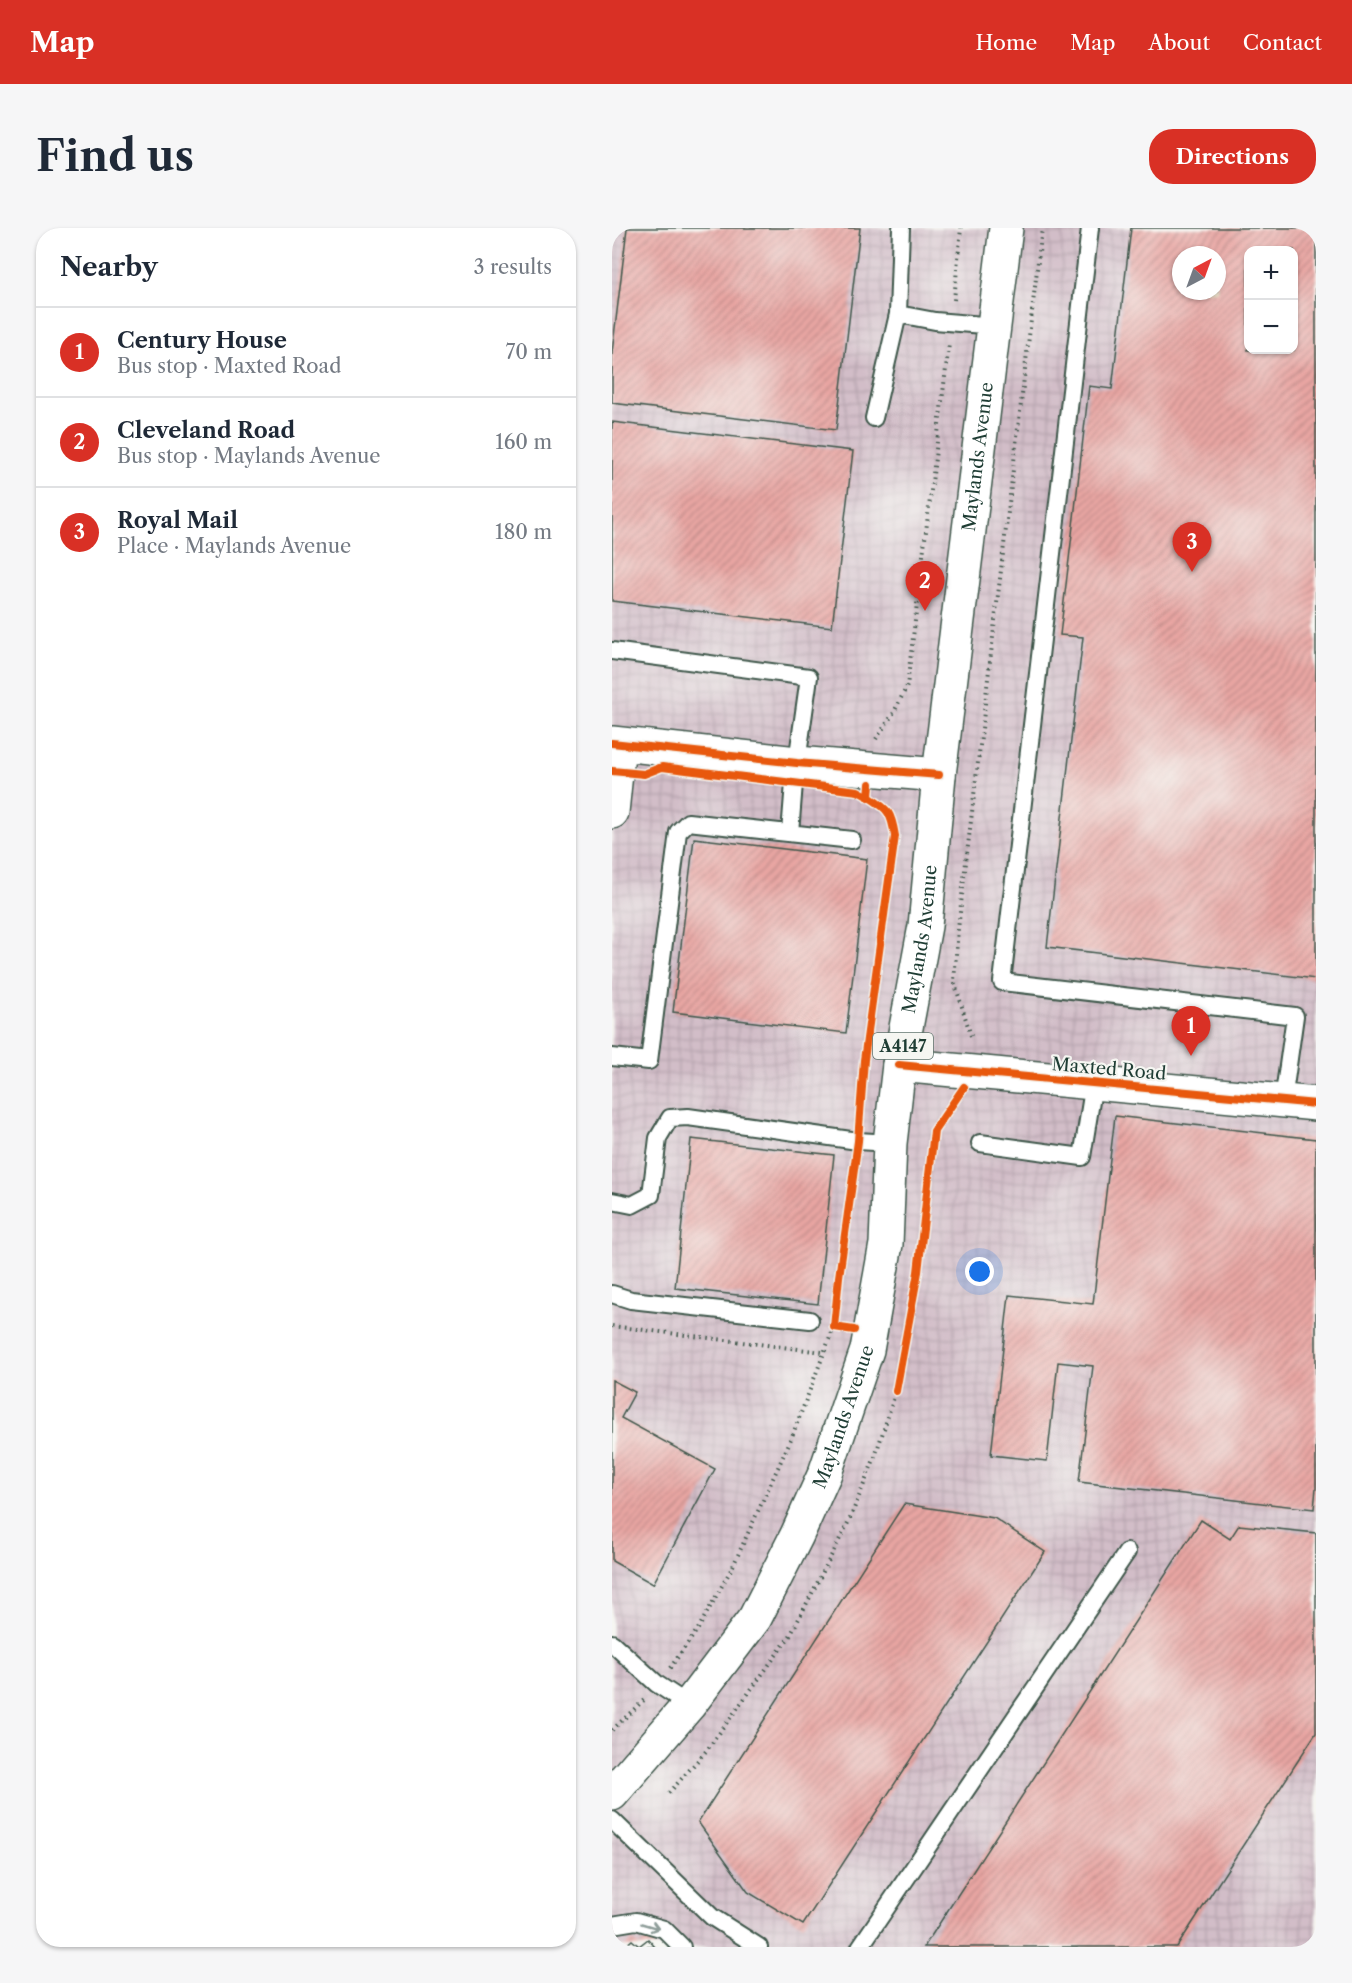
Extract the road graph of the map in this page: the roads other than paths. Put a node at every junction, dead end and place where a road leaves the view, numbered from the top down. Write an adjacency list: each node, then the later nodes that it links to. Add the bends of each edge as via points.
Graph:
1 (901, 228): 4 (lane)
2 (1006, 228): 5 (main road, Maylands Avenue / A4147)
3 (1090, 228): 17 (lane, via 1002,982 1295,1016)
4 (898, 314): 5 (lane); 6 (lane)
5 (995, 326): 10 (main road, Maylands Avenue / A4147)
6 (874, 418)
7 (612, 651): 9 (lane, via 809,677)
8 (616, 743): 9 (main road); 11 (main road)
9 (797, 763): 10 (main road); 12 (lane)
10 (939, 775): 15 (main road, Maylands Avenue / A4147, via 925,926)
11 (612, 812)
12 (790, 833): 13 (lane); 14 (lane, via 688,822 678,832 649,1061)
13 (852, 840)
14 (612, 1057)
15 (899, 1065): 16 (main road, Maxted Road); 19 (main road, Maylands Avenue / A4147)
16 (1094, 1083): 17 (main road, Maxted Road); 20 (lane, via 1082,1157)
17 (1283, 1101): 18 (main road, Maxted Road)
18 (1316, 1104)
19 (890, 1143): 21 (lane, via 688,1117 670,1118 658,1138 651,1195 632,1205); 26 (main road, Maylands Avenue / A4147, via 886,1244 869,1341 849,1406 802,1525 754,1618)
20 (980, 1143)
21 (612, 1201)
22 (612, 1294): 23 (lane, via 631,1300)
23 (810, 1320)
24 (1127, 1552): 32 (lane)
25 (612, 1643): 26 (lane, via 657,1684)
26 (689, 1705): 27 (main road, Maylands Avenue / A4147)
27 (612, 1794)
28 (612, 1820): 31 (lane, via 712,1917)
29 (612, 1925): 30 (lane, one-way to 30, via 636,1921 664,1929)
30 (682, 1947)
31 (759, 1947)
32 (860, 1947)

